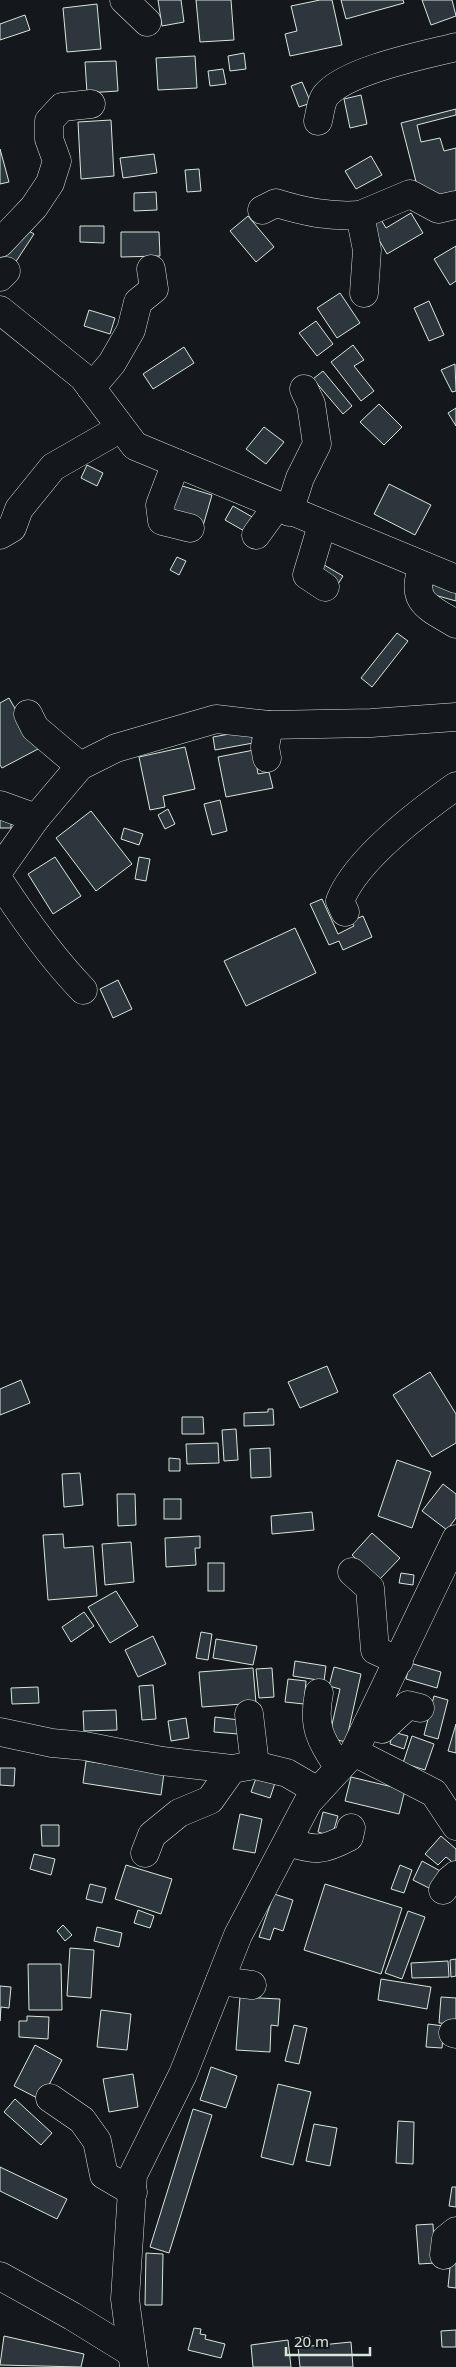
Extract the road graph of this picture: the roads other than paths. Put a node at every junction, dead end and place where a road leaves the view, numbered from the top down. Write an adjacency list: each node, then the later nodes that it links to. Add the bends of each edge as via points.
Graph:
1 (124, 0): 2 (street)
2 (147, 22)
3 (456, 47): 5 (street, via 390,64 345,81 325,96)
4 (92, 104): 9 (street, via 62,107 50,121 49,139 57,161 50,183 34,207)
5 (318, 121)
6 (456, 205): 8 (street, via 438,209 410,194)
7 (262, 210): 8 (street, via 276,204 304,212)
8 (360, 216): 11 (street, via 367,250)
9 (0, 243)
10 (151, 269): 13 (street, via 154,289 138,302 131,330 112,363)
11 (364, 293)
12 (0, 310): 13 (street, via 83,377)
13 (91, 388): 15 (street)
14 (304, 389): 17 (street, via 311,404 317,444)
15 (121, 428): 16 (street, via 135,446); 20 (street, via 53,467 19,509 12,528)
16 (176, 463): 17 (street); 19 (street, via 160,505 162,521)
17 (283, 509): 18 (street); 21 (street)
18 (322, 525): 22 (street, via 382,538); 24 (street, via 307,575)
19 (190, 528)
20 (0, 535)
21 (256, 535)
22 (423, 566): 23 (street); 25 (street, via 417,582 418,597)
23 (456, 579)
24 (325, 587)
25 (456, 624)
26 (28, 714): 30 (street, via 35,728)
27 (456, 717): 28 (street)
28 (270, 726): 29 (street, via 265,747); 30 (street, via 216,719 116,748)
29 (267, 758)
30 (80, 766): 33 (street)
31 (456, 786): 36 (street, via 368,859 344,890 340,901)
32 (0, 805): 33 (street)
33 (36, 818): 34 (street)
34 (0, 869)
35 (0, 882): 37 (street, via 42,942)
36 (345, 912)
37 (83, 990)
38 (456, 1539): 40 (street)
39 (352, 1572): 40 (street, via 370,1588 375,1650)
40 (399, 1661): 44 (street)
41 (319, 1693): 46 (street, via 315,1711 320,1740)
42 (420, 1708): 44 (street, via 408,1705 382,1729)
43 (249, 1714): 47 (street)
44 (367, 1725): 46 (street)
45 (0, 1732): 47 (street, via 162,1761)
46 (347, 1760): 48 (street); 49 (street, via 434,1793)
47 (244, 1767): 48 (street, via 287,1773); 52 (street, via 210,1800 179,1813 152,1835)
48 (318, 1791): 51 (street, via 308,1802)
49 (454, 1815)
50 (351, 1828): 51 (street, via 349,1837 322,1850)
51 (288, 1842): 53 (street, via 238,1935)
52 (145, 1853)
53 (220, 1981): 54 (street); 56 (street, via 183,2074 134,2175)
54 (252, 1985)
55 (50, 2098): 56 (street, via 82,2120 97,2141 104,2175)
56 (133, 2192): 60 (street, via 125,2299)
57 (456, 2231): 58 (street, via 446,2239)
58 (444, 2256)
59 (0, 2276): 60 (street, via 72,2316)
60 (133, 2360)

